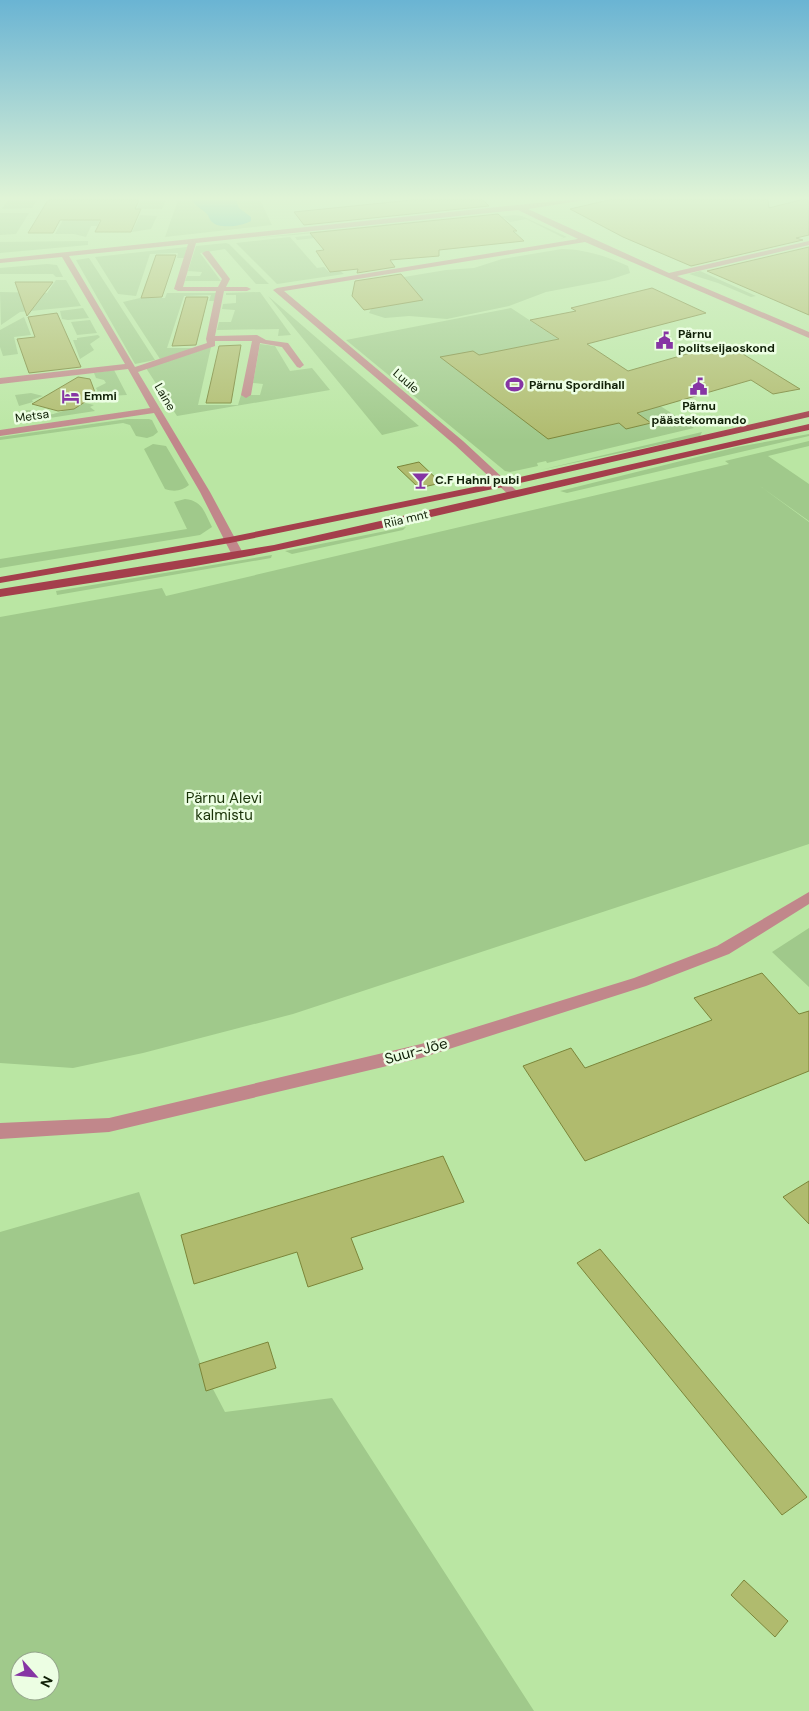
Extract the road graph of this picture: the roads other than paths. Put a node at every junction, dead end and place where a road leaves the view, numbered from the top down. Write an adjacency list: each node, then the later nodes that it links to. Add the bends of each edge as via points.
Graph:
1 (79, 280): 14 (street, Laine)
2 (181, 280): 7 (street, via 178,289)
3 (226, 280): 7 (street)
4 (340, 280): 21 (street, Luule, via 278,290)
5 (673, 280): 12 (street)
6 (679, 280): 9 (street)
7 (221, 289): 8 (street); 11 (street)
8 (247, 289)
9 (809, 335)
10 (257, 338): 11 (street); 13 (street, via 285,345); 16 (street)
11 (210, 339): 14 (street, via 212,344)
12 (809, 342)
13 (300, 366)
14 (132, 368): 15 (street); 17 (street, Laine)
15 (0, 380)
16 (246, 395)
17 (156, 410): 20 (street, Metsa); 23 (street, Laine)
18 (809, 414): 21 (main road, Riia mnt)
19 (809, 428): 22 (main road, Riia mnt)
20 (0, 433)
21 (503, 484): 22 (street, Luule); 23 (main road, Riia mnt)
22 (514, 494): 24 (main road, Riia mnt)
23 (230, 540): 24 (street, Laine); 25 (main road, Riia mnt)
24 (238, 555): 26 (main road, Riia mnt)
25 (0, 580)
26 (0, 593)
27 (809, 897): 28 (street, Suur-Jõe, via 723,950 640,982 421,1051 109,1125)
28 (0, 1131)

